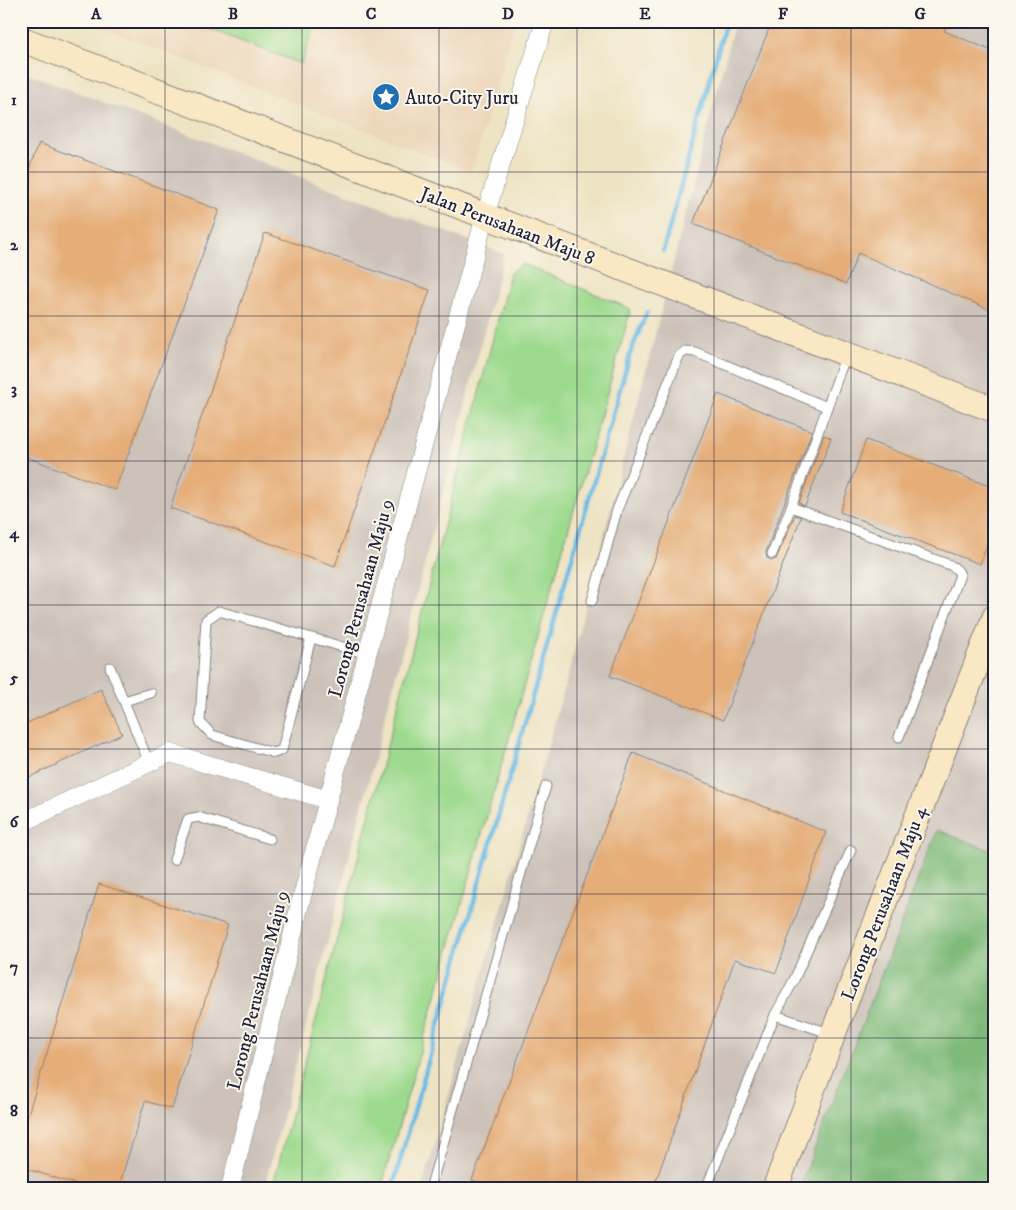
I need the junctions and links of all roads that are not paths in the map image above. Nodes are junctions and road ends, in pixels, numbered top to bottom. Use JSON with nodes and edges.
{"nodes":[{"id":1,"x":545,"y":21,"type":"edge"},
{"id":2,"x":21,"y":39,"type":"edge"},
{"id":3,"x":484,"y":216,"type":"junction"},
{"id":4,"x":847,"y":354,"type":"junction"},
{"id":5,"x":828,"y":407,"type":"junction"},
{"id":6,"x":995,"y":410,"type":"edge"},
{"id":7,"x":791,"y":507,"type":"junction"},
{"id":8,"x":772,"y":554,"type":"dead end"},
{"id":9,"x":592,"y":601,"type":"dead end"},
{"id":10,"x":995,"y":617,"type":"edge"},
{"id":11,"x":310,"y":638,"type":"junction"},
{"id":12,"x":367,"y":654,"type":"junction"},
{"id":13,"x":110,"y":667,"type":"dead end"},
{"id":14,"x":151,"y":693,"type":"dead end"},
{"id":15,"x":124,"y":701,"type":"junction"},
{"id":16,"x":899,"y":737,"type":"dead end"},
{"id":17,"x":149,"y":763,"type":"junction"},
{"id":18,"x":546,"y":786,"type":"dead end"},
{"id":19,"x":328,"y":800,"type":"junction"},
{"id":20,"x":21,"y":823,"type":"edge"},
{"id":21,"x":270,"y":839,"type":"dead end"},
{"id":22,"x":851,"y":850,"type":"dead end"},
{"id":23,"x":174,"y":860,"type":"dead end"},
{"id":24,"x":775,"y":1015,"type":"junction"},
{"id":25,"x":833,"y":1034,"type":"junction"},
{"id":26,"x":230,"y":1189,"type":"edge"},
{"id":27,"x":430,"y":1189,"type":"edge"},
{"id":28,"x":706,"y":1189,"type":"edge"},
{"id":29,"x":775,"y":1189,"type":"edge"}],
"edges":[{"from":1,"to":3,"type":"street","name":"Lorong Perusahaan Maju 9"},
{"from":2,"to":3,"type":"street","name":"Jalan Perusahaan Maju 8"},
{"from":3,"to":4,"type":"street","name":"Jalan Perusahaan Maju 8"},
{"from":3,"to":12,"type":"street","name":"Lorong Perusahaan Maju 9"},
{"from":4,"to":5,"type":"lane"},
{"from":4,"to":6,"type":"street","name":"Jalan Perusahaan Maju 8"},
{"from":5,"to":7,"type":"lane"},
{"from":5,"to":9,"type":"lane"},
{"from":7,"to":8,"type":"lane"},
{"from":7,"to":16,"type":"lane"},
{"from":10,"to":25,"type":"street","name":"Lorong Perusahaan Maju 4"},
{"from":11,"to":11,"type":"lane"},
{"from":11,"to":12,"type":"lane"},
{"from":12,"to":19,"type":"street","name":"Lorong Perusahaan Maju 9"},
{"from":13,"to":15,"type":"lane"},
{"from":14,"to":15,"type":"lane"},
{"from":15,"to":17,"type":"lane"},
{"from":17,"to":19,"type":"street"},
{"from":17,"to":20,"type":"street"},
{"from":18,"to":27,"type":"lane"},
{"from":19,"to":26,"type":"street","name":"Lorong Perusahaan Maju 9"},
{"from":21,"to":23,"type":"lane"},
{"from":22,"to":24,"type":"lane"},
{"from":24,"to":25,"type":"lane"},
{"from":24,"to":28,"type":"lane"},
{"from":25,"to":29,"type":"street","name":"Lorong Perusahaan Maju 4"}]}
